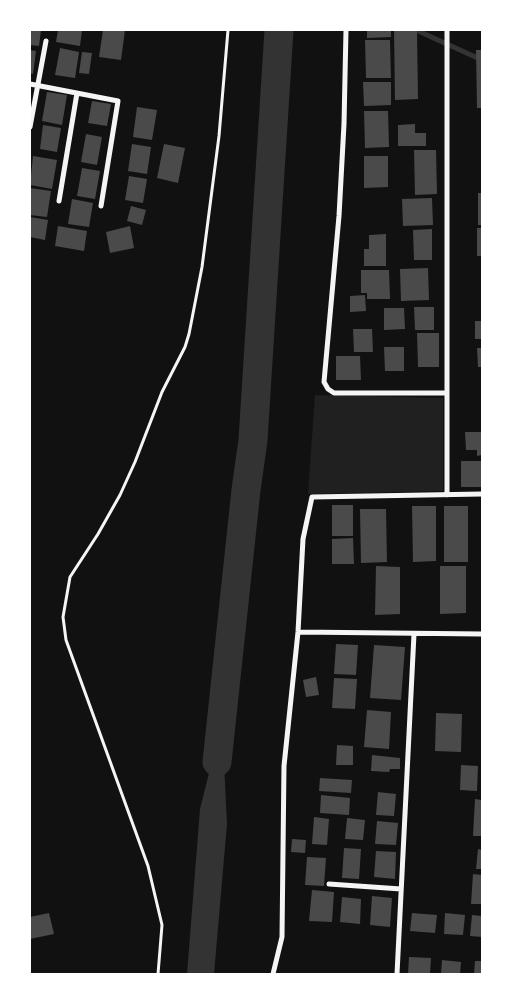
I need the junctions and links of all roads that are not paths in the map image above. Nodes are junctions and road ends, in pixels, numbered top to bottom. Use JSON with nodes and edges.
{"nodes":[{"id":1,"x":346,"y":30,"type":"edge"},
{"id":2,"x":447,"y":30,"type":"edge"},
{"id":3,"x":46,"y":41,"type":"dead end"},
{"id":4,"x":30,"y":84,"type":"edge"},
{"id":5,"x":38,"y":86,"type":"junction"},
{"id":6,"x":77,"y":93,"type":"junction"},
{"id":7,"x":30,"y":127,"type":"edge"},
{"id":8,"x":59,"y":201,"type":"dead end"},
{"id":9,"x":101,"y":206,"type":"dead end"},
{"id":10,"x":447,"y":393,"type":"junction"},
{"id":11,"x":482,"y":494,"type":"edge"},
{"id":12,"x":447,"y":495,"type":"junction"},
{"id":13,"x":298,"y":632,"type":"junction"},
{"id":14,"x":414,"y":634,"type":"junction"},
{"id":15,"x":482,"y":634,"type":"edge"},
{"id":16,"x":330,"y":884,"type":"dead end"},
{"id":17,"x":401,"y":888,"type":"junction"},
{"id":18,"x":273,"y":974,"type":"edge"},
{"id":19,"x":397,"y":974,"type":"edge"}],
"edges":[{"from":1,"to":10,"type":"street"},
{"from":2,"to":10,"type":"street"},
{"from":3,"to":5,"type":"street"},
{"from":4,"to":5,"type":"street"},
{"from":5,"to":6,"type":"street"},
{"from":5,"to":7,"type":"street"},
{"from":6,"to":8,"type":"street"},
{"from":6,"to":9,"type":"street"},
{"from":10,"to":12,"type":"street"},
{"from":11,"to":12,"type":"street"},
{"from":12,"to":13,"type":"street"},
{"from":13,"to":14,"type":"street"},
{"from":13,"to":18,"type":"street"},
{"from":14,"to":15,"type":"street"},
{"from":14,"to":17,"type":"street"},
{"from":16,"to":17,"type":"street"},
{"from":17,"to":19,"type":"street"}]}
